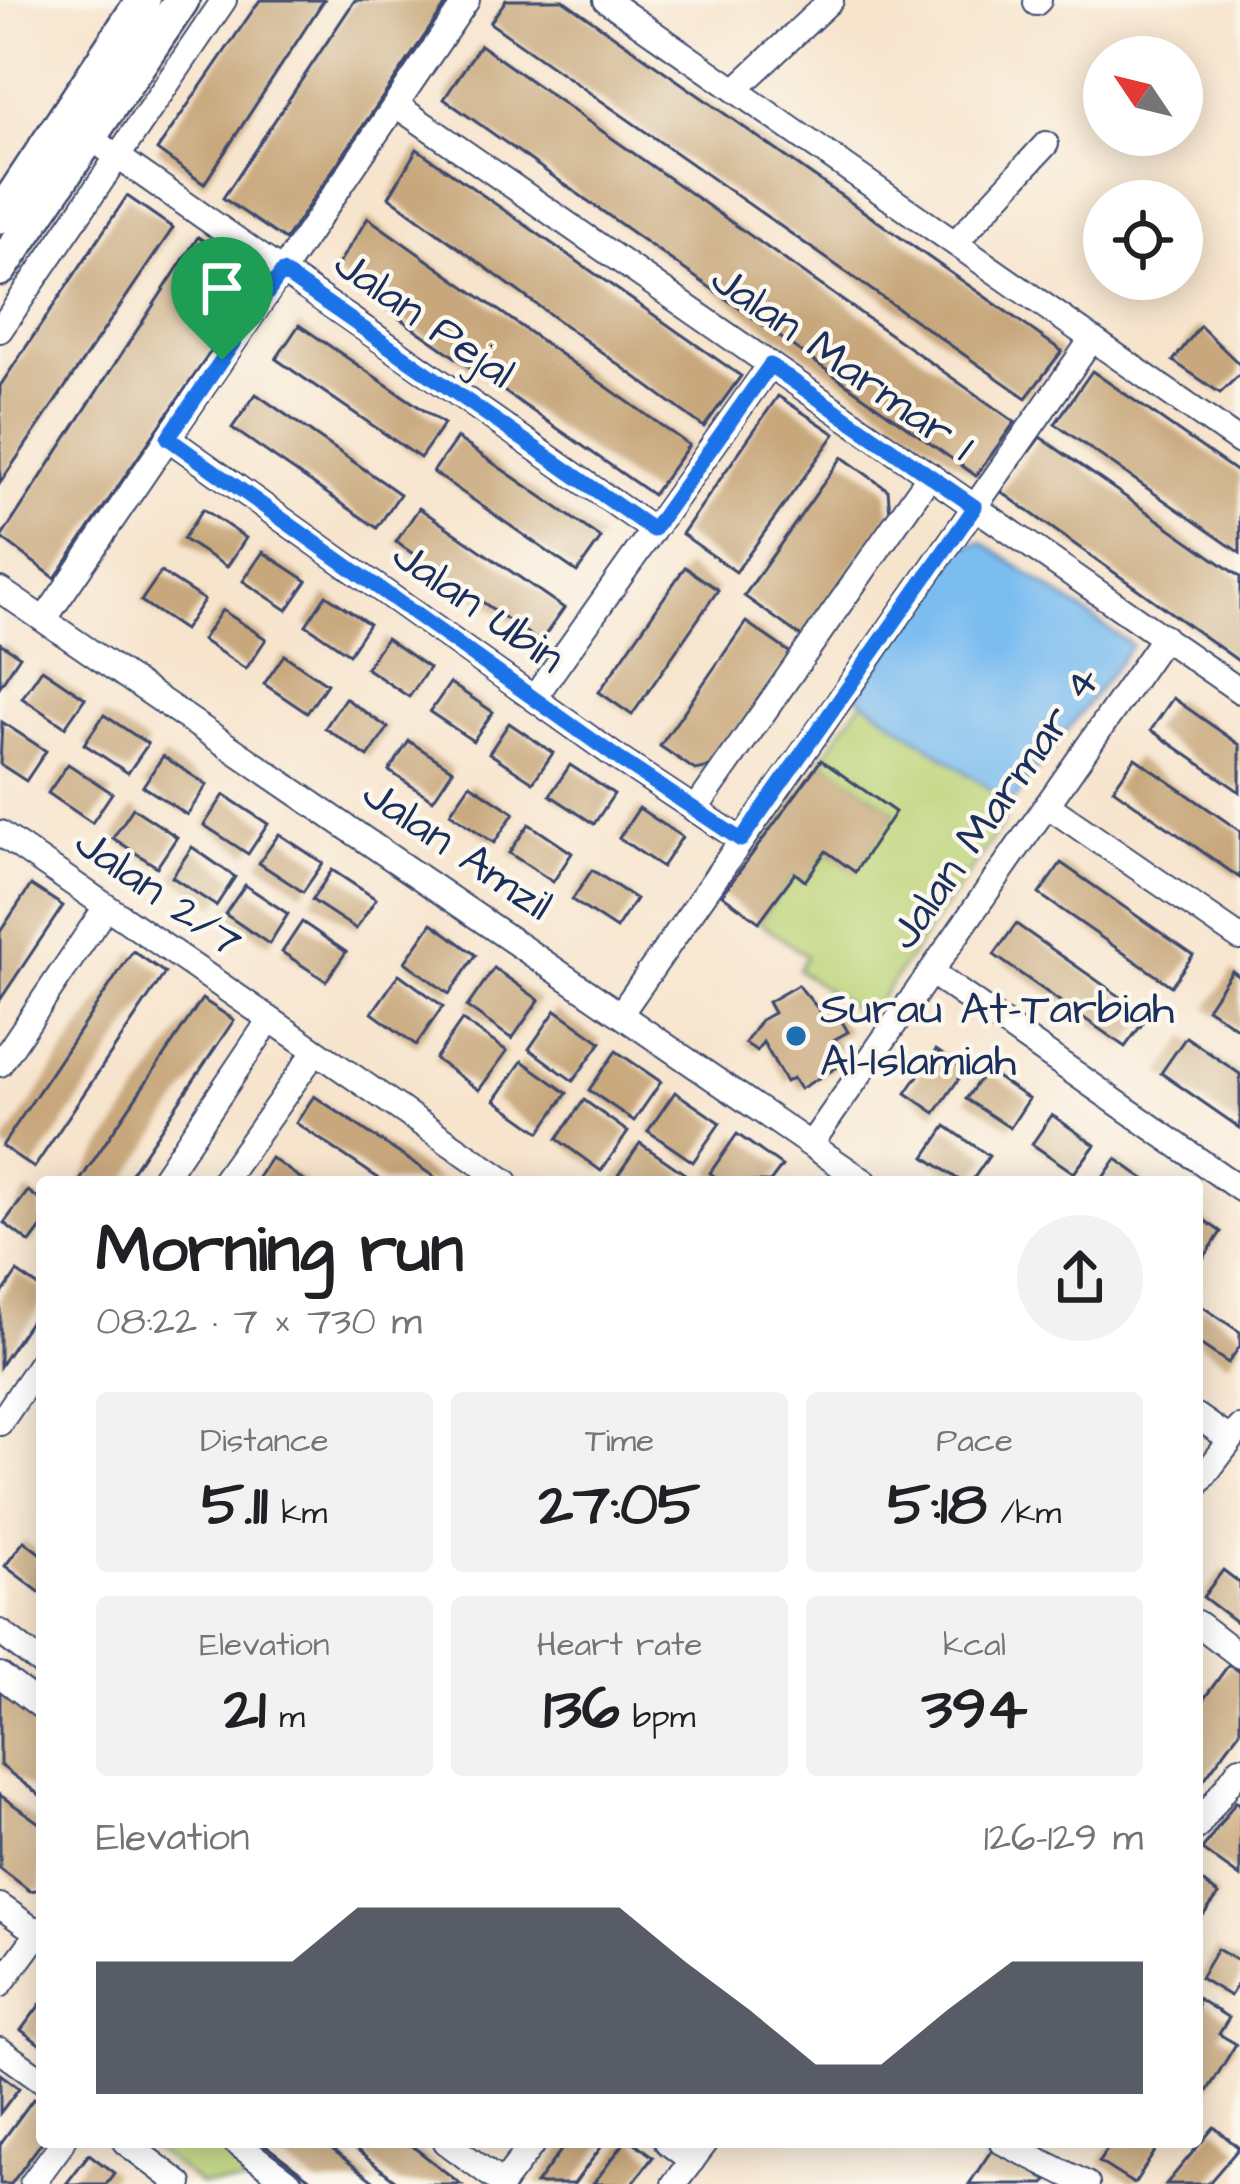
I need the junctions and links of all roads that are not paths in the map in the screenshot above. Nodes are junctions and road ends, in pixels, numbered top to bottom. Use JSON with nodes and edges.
{"nodes":[{"id":1,"x":143,"y":0,"type":"edge"},
{"id":2,"x":182,"y":0,"type":"edge"},
{"id":3,"x":224,"y":0,"type":"edge"},
{"id":4,"x":467,"y":0,"type":"edge"},
{"id":5,"x":606,"y":0,"type":"edge"},
{"id":6,"x":831,"y":0,"type":"edge"},
{"id":7,"x":735,"y":90,"type":"junction"},
{"id":8,"x":396,"y":105,"type":"junction"},
{"id":9,"x":88,"y":136,"type":"junction"},
{"id":10,"x":1046,"y":144,"type":"dead end"},
{"id":11,"x":117,"y":156,"type":"junction"},
{"id":12,"x":4,"y":239,"type":"edge"},
{"id":13,"x":955,"y":243,"type":"junction"},
{"id":14,"x":282,"y":272,"type":"junction"},
{"id":15,"x":0,"y":330,"type":"edge"},
{"id":16,"x":1092,"y":339,"type":"junction"},
{"id":17,"x":770,"y":365,"type":"junction"},
{"id":18,"x":168,"y":438,"type":"junction"},
{"id":19,"x":1240,"y":442,"type":"edge"},
{"id":20,"x":930,"y":476,"type":"junction"},
{"id":21,"x":975,"y":507,"type":"junction"},
{"id":22,"x":653,"y":530,"type":"junction"},
{"id":23,"x":0,"y":590,"type":"edge"},
{"id":24,"x":44,"y":620,"type":"junction"},
{"id":25,"x":1164,"y":638,"type":"junction"},
{"id":26,"x":1240,"y":691,"type":"edge"},
{"id":27,"x":534,"y":698,"type":"junction"},
{"id":28,"x":1047,"y":805,"type":"junction"},
{"id":29,"x":695,"y":810,"type":"junction"},
{"id":30,"x":0,"y":833,"type":"edge"},
{"id":31,"x":741,"y":840,"type":"junction"},
{"id":32,"x":106,"y":908,"type":"junction"},
{"id":33,"x":1240,"y":938,"type":"edge"},
{"id":34,"x":932,"y":973,"type":"junction"},
{"id":35,"x":621,"y":1013,"type":"junction"},
{"id":36,"x":273,"y":1024,"type":"junction"},
{"id":37,"x":315,"y":1052,"type":"junction"},
{"id":38,"x":0,"y":1064,"type":"edge"},
{"id":39,"x":811,"y":1144,"type":"junction"},
{"id":40,"x":165,"y":1176,"type":"edge"},
{"id":41,"x":227,"y":1176,"type":"edge"},
{"id":42,"x":495,"y":1176,"type":"edge"},
{"id":43,"x":856,"y":1176,"type":"edge"},
{"id":44,"x":1240,"y":1190,"type":"edge"},
{"id":45,"x":36,"y":1369,"type":"edge"},
{"id":46,"x":1203,"y":1419,"type":"edge"},
{"id":47,"x":0,"y":1424,"type":"edge"},
{"id":48,"x":1235,"y":1434,"type":"edge"},
{"id":49,"x":1203,"y":1477,"type":"edge"},
{"id":50,"x":1203,"y":1627,"type":"edge"},
{"id":51,"x":0,"y":1632,"type":"edge"},
{"id":52,"x":1240,"y":1656,"type":"edge"},
{"id":53,"x":36,"y":1659,"type":"edge"},
{"id":54,"x":0,"y":1675,"type":"edge"},
{"id":55,"x":36,"y":1702,"type":"edge"},
{"id":56,"x":1240,"y":1768,"type":"edge"},
{"id":57,"x":1203,"y":1819,"type":"edge"},
{"id":58,"x":0,"y":1906,"type":"edge"},
{"id":59,"x":36,"y":1928,"type":"edge"},
{"id":60,"x":36,"y":1936,"type":"edge"},
{"id":61,"x":0,"y":1985,"type":"edge"},
{"id":62,"x":0,"y":2050,"type":"edge"},
{"id":63,"x":36,"y":2076,"type":"edge"},
{"id":64,"x":59,"y":2148,"type":"edge"},
{"id":65,"x":133,"y":2148,"type":"edge"},
{"id":66,"x":243,"y":2148,"type":"edge"},
{"id":67,"x":454,"y":2148,"type":"edge"},
{"id":68,"x":529,"y":2148,"type":"edge"},
{"id":69,"x":1014,"y":2148,"type":"edge"},
{"id":70,"x":699,"y":2151,"type":"edge"},
{"id":71,"x":32,"y":2184,"type":"edge"},
{"id":72,"x":180,"y":2184,"type":"edge"},
{"id":73,"x":291,"y":2184,"type":"edge"},
{"id":74,"x":502,"y":2184,"type":"edge"},
{"id":75,"x":674,"y":2184,"type":"edge"},
{"id":76,"x":1087,"y":2184,"type":"edge"}],
"edges":[{"from":1,"to":12,"type":"street"},
{"from":2,"to":9,"type":"street"},
{"from":3,"to":11,"type":"street"},
{"from":4,"to":8,"type":"street"},
{"from":5,"to":7,"type":"street"},
{"from":6,"to":7,"type":"street"},
{"from":7,"to":13,"type":"street"},
{"from":8,"to":14,"type":"street"},
{"from":8,"to":17,"type":"street","name":"Jalan Marmar 1"},
{"from":9,"to":11,"type":"street","name":"Jalan Pejal"},
{"from":9,"to":12,"type":"street"},
{"from":10,"to":13,"type":"street"},
{"from":11,"to":14,"type":"street","name":"Jalan Pejal"},
{"from":11,"to":15,"type":"street"},
{"from":13,"to":16,"type":"street"},
{"from":14,"to":18,"type":"street"},
{"from":14,"to":22,"type":"street","name":"Jalan Pejal"},
{"from":16,"to":19,"type":"street"},
{"from":16,"to":21,"type":"street"},
{"from":17,"to":20,"type":"street","name":"Jalan Marmar 1"},
{"from":17,"to":22,"type":"street"},
{"from":18,"to":24,"type":"street"},
{"from":18,"to":27,"type":"street","name":"Jalan Ubin"},
{"from":20,"to":21,"type":"street","name":"Jalan Marmar 1"},
{"from":20,"to":29,"type":"street"},
{"from":21,"to":25,"type":"street","name":"Jalan Marmar 1"},
{"from":21,"to":31,"type":"street"},
{"from":22,"to":27,"type":"street"},
{"from":23,"to":24,"type":"street","name":"Jalan Amzil"},
{"from":24,"to":35,"type":"street","name":"Jalan Amzil"},
{"from":25,"to":26,"type":"street","name":"Jalan Marmar 1"},
{"from":25,"to":28,"type":"street","name":"Jalan Marmar 4"},
{"from":27,"to":29,"type":"street","name":"Jalan Ubin"},
{"from":28,"to":33,"type":"street"},
{"from":28,"to":34,"type":"street","name":"Jalan Marmar 4"},
{"from":29,"to":31,"type":"street","name":"Jalan Ubin"},
{"from":30,"to":32,"type":"street","name":"Jalan 2/7"},
{"from":31,"to":35,"type":"street"},
{"from":32,"to":36,"type":"street","name":"Jalan 2/7"},
{"from":32,"to":38,"type":"street"},
{"from":34,"to":39,"type":"street","name":"Jalan Marmar 4"},
{"from":34,"to":44,"type":"street"},
{"from":35,"to":39,"type":"street","name":"Jalan Amzil"},
{"from":36,"to":37,"type":"street","name":"Jalan 2/7"},
{"from":36,"to":40,"type":"street"},
{"from":37,"to":41,"type":"street"},
{"from":37,"to":42,"type":"street","name":"Jalan 2/7"},
{"from":39,"to":43,"type":"street","name":"Jalan Amzil"},
{"from":45,"to":47,"type":"street"},
{"from":46,"to":48,"type":"street"},
{"from":48,"to":49,"type":"street"},
{"from":50,"to":52,"type":"street"},
{"from":51,"to":53,"type":"street"},
{"from":54,"to":55,"type":"street"},
{"from":56,"to":57,"type":"street"},
{"from":58,"to":59,"type":"street"},
{"from":60,"to":61,"type":"street"},
{"from":62,"to":63,"type":"street"},
{"from":64,"to":71,"type":"street"},
{"from":65,"to":72,"type":"street"},
{"from":66,"to":73,"type":"street"},
{"from":67,"to":74,"type":"street"},
{"from":68,"to":74,"type":"street"},
{"from":69,"to":76,"type":"street"},
{"from":70,"to":75,"type":"street"}]}
